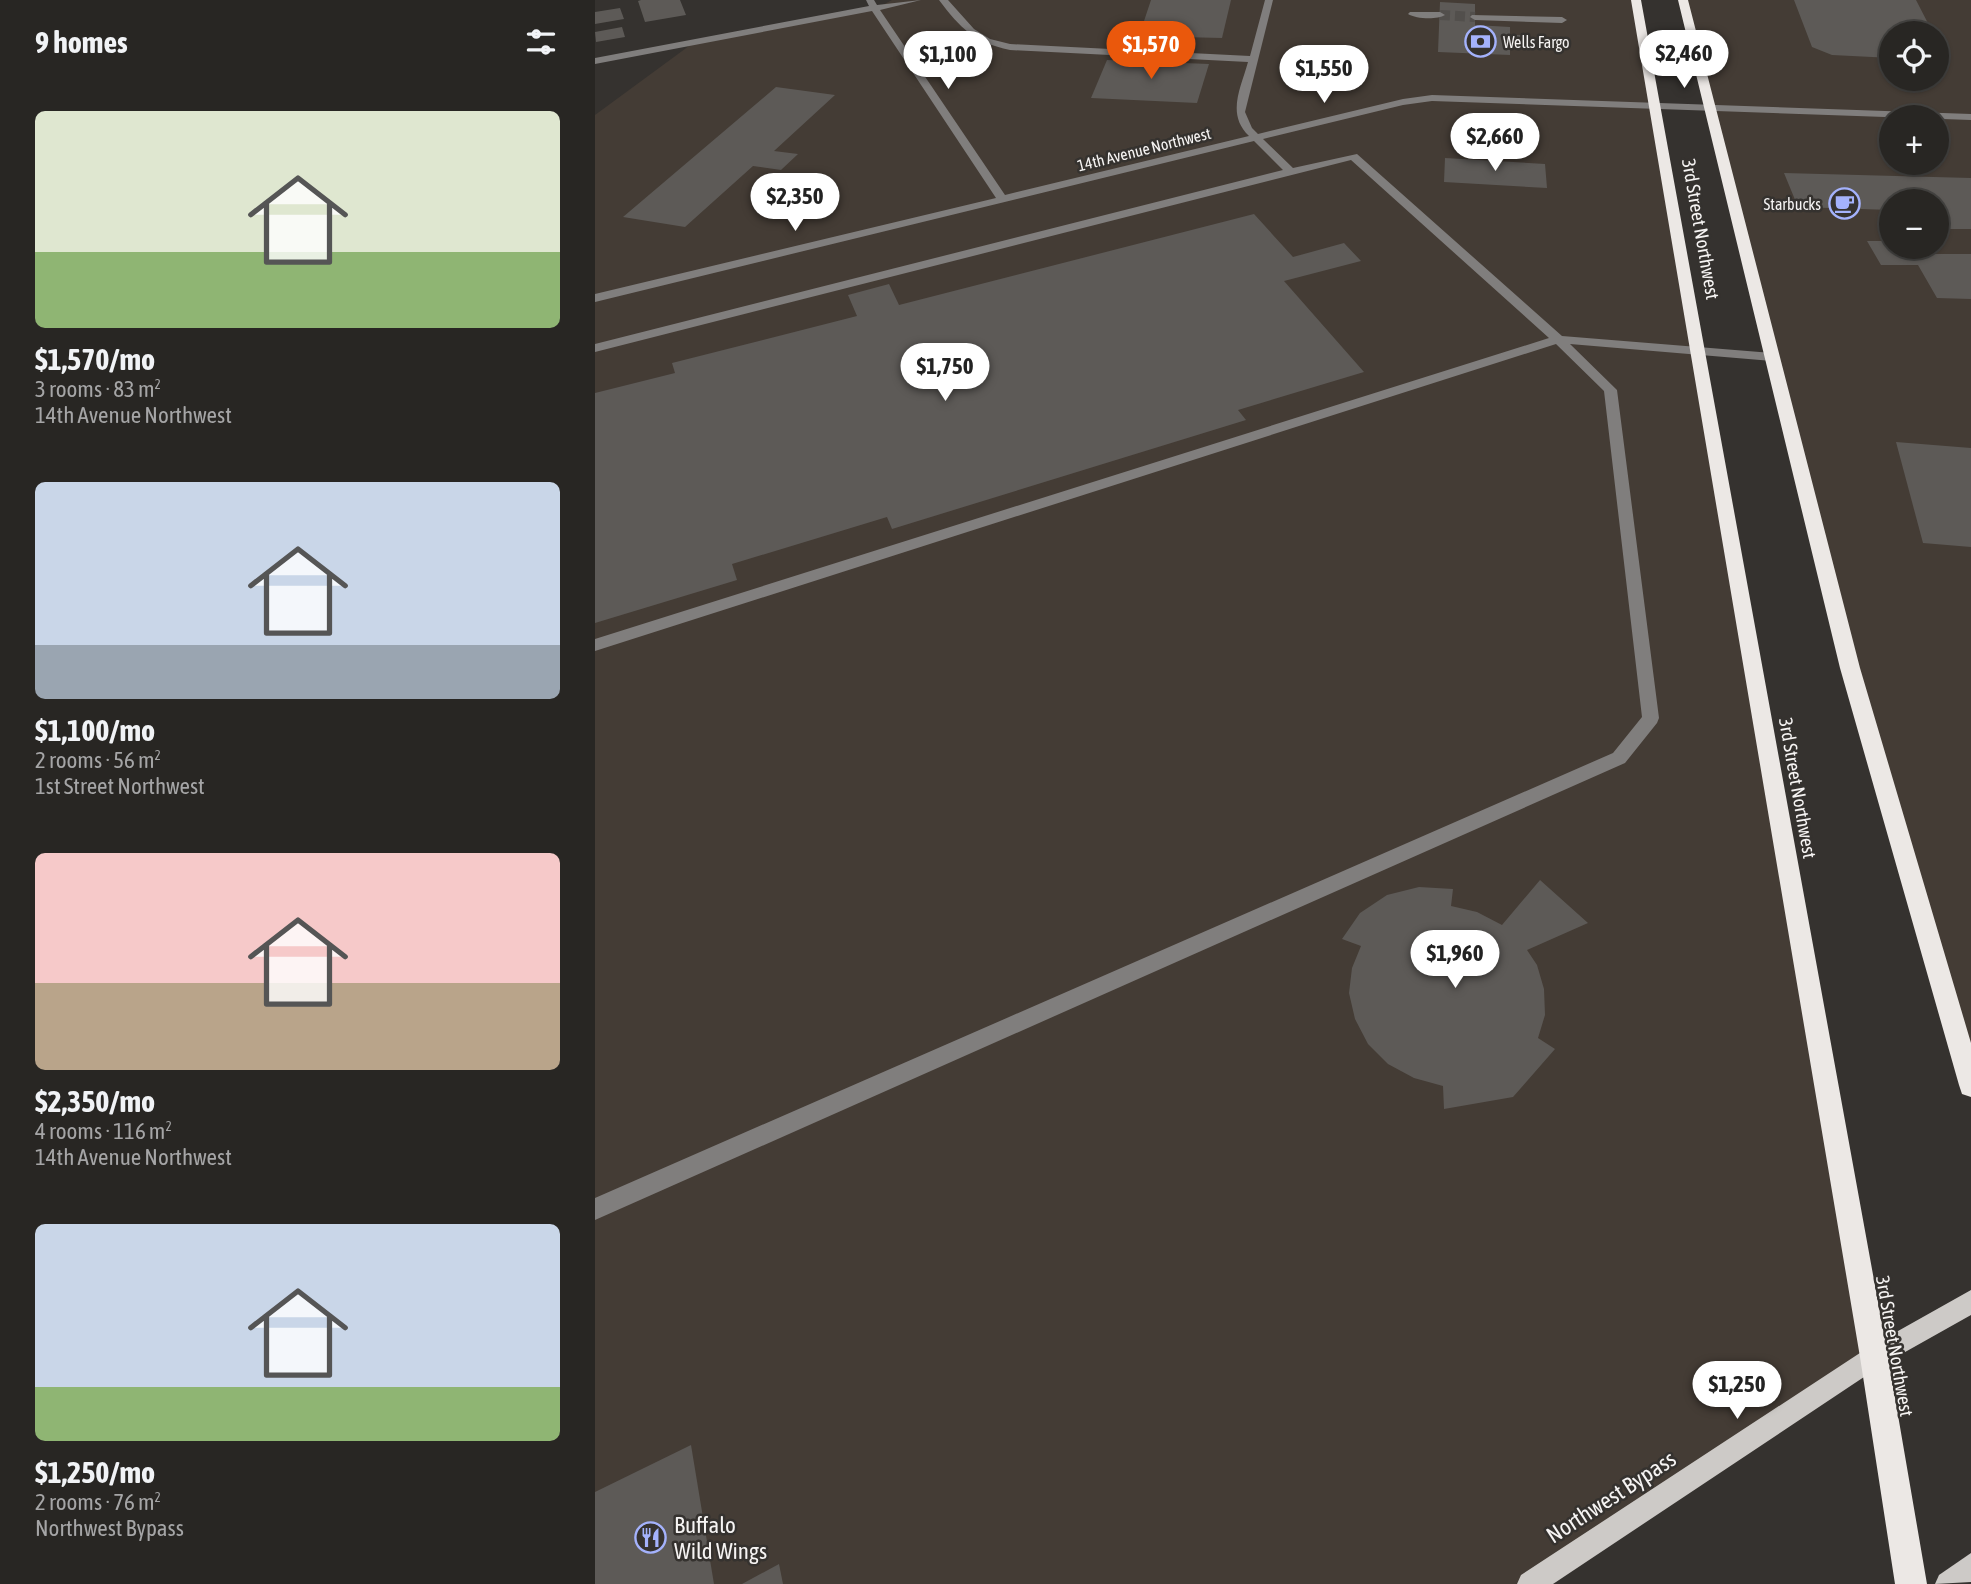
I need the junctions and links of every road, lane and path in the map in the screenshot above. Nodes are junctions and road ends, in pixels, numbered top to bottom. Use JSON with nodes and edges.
{"nodes":[{"id":1,"x":917,"y":0,"type":"edge"},
{"id":2,"x":943,"y":0,"type":"edge"},
{"id":3,"x":1269,"y":0,"type":"edge"},
{"id":4,"x":1636,"y":0,"type":"edge"},
{"id":5,"x":1683,"y":0,"type":"edge"},
{"id":6,"x":872,"y":5,"type":"edge"},
{"id":7,"x":1413,"y":14,"type":"dead end"},
{"id":8,"x":1440,"y":15,"type":"tunnel mouth"},
{"id":9,"x":1475,"y":17,"type":"tunnel mouth"},
{"id":10,"x":1562,"y":20,"type":"dead end"},
{"id":11,"x":1254,"y":59,"type":"junction"},
{"id":12,"x":595,"y":61,"type":"edge"},
{"id":13,"x":1656,"y":104,"type":"junction"},
{"id":14,"x":1709,"y":107,"type":"junction"},
{"id":15,"x":1971,"y":117,"type":"edge"},
{"id":16,"x":1255,"y":138,"type":"junction"},
{"id":17,"x":1291,"y":172,"type":"junction"},
{"id":18,"x":1002,"y":199,"type":"junction"},
{"id":19,"x":595,"y":298,"type":"edge"},
{"id":20,"x":1558,"y":339,"type":"junction"},
{"id":21,"x":595,"y":348,"type":"edge"},
{"id":22,"x":1699,"y":351,"type":"junction"},
{"id":23,"x":1772,"y":358,"type":"junction"},
{"id":24,"x":595,"y":645,"type":"edge"},
{"id":25,"x":1971,"y":1085,"type":"edge"},
{"id":26,"x":595,"y":1209,"type":"edge"},
{"id":27,"x":1971,"y":1302,"type":"edge"},
{"id":28,"x":1874,"y":1357,"type":"junction"},
{"id":29,"x":1971,"y":1566,"type":"edge"},
{"id":30,"x":1530,"y":1584,"type":"edge"},
{"id":31,"x":1911,"y":1584,"type":"edge"},
{"id":32,"x":1948,"y":1584,"type":"edge"}],
"edges":[{"from":1,"to":6,"type":"street"},
{"from":2,"to":11,"type":"street"},
{"from":3,"to":11,"type":"street"},
{"from":4,"to":13,"type":"highway","name":"3rd Street Northwest"},
{"from":5,"to":14,"type":"highway","name":"3rd Street Northwest"},
{"from":6,"to":12,"type":"street"},
{"from":6,"to":18,"type":"street"},
{"from":7,"to":8,"type":"street"},
{"from":9,"to":10,"type":"street"},
{"from":11,"to":16,"type":"street"},
{"from":13,"to":14,"type":"street","name":"14th Avenue Northwest"},
{"from":13,"to":16,"type":"street","name":"14th Avenue Northwest"},
{"from":13,"to":22,"type":"highway","name":"3rd Street Northwest"},
{"from":14,"to":15,"type":"street","name":"14th Avenue Northwest"},
{"from":14,"to":23,"type":"highway","name":"3rd Street Northwest"},
{"from":16,"to":17,"type":"street"},
{"from":16,"to":18,"type":"street","name":"14th Avenue Northwest"},
{"from":17,"to":20,"type":"street"},
{"from":17,"to":21,"type":"street"},
{"from":18,"to":19,"type":"street","name":"14th Avenue Northwest"},
{"from":20,"to":22,"type":"street"},
{"from":20,"to":24,"type":"street"},
{"from":20,"to":26,"type":"street"},
{"from":22,"to":23,"type":"street"},
{"from":22,"to":28,"type":"highway","name":"3rd Street Northwest"},
{"from":23,"to":25,"type":"highway","name":"3rd Street Northwest"},
{"from":27,"to":28,"type":"main road","name":"Northwest Bypass"},
{"from":28,"to":30,"type":"main road","name":"Northwest Bypass"},
{"from":28,"to":31,"type":"highway","name":"3rd Street Northwest"},
{"from":29,"to":32,"type":"main road"}]}
